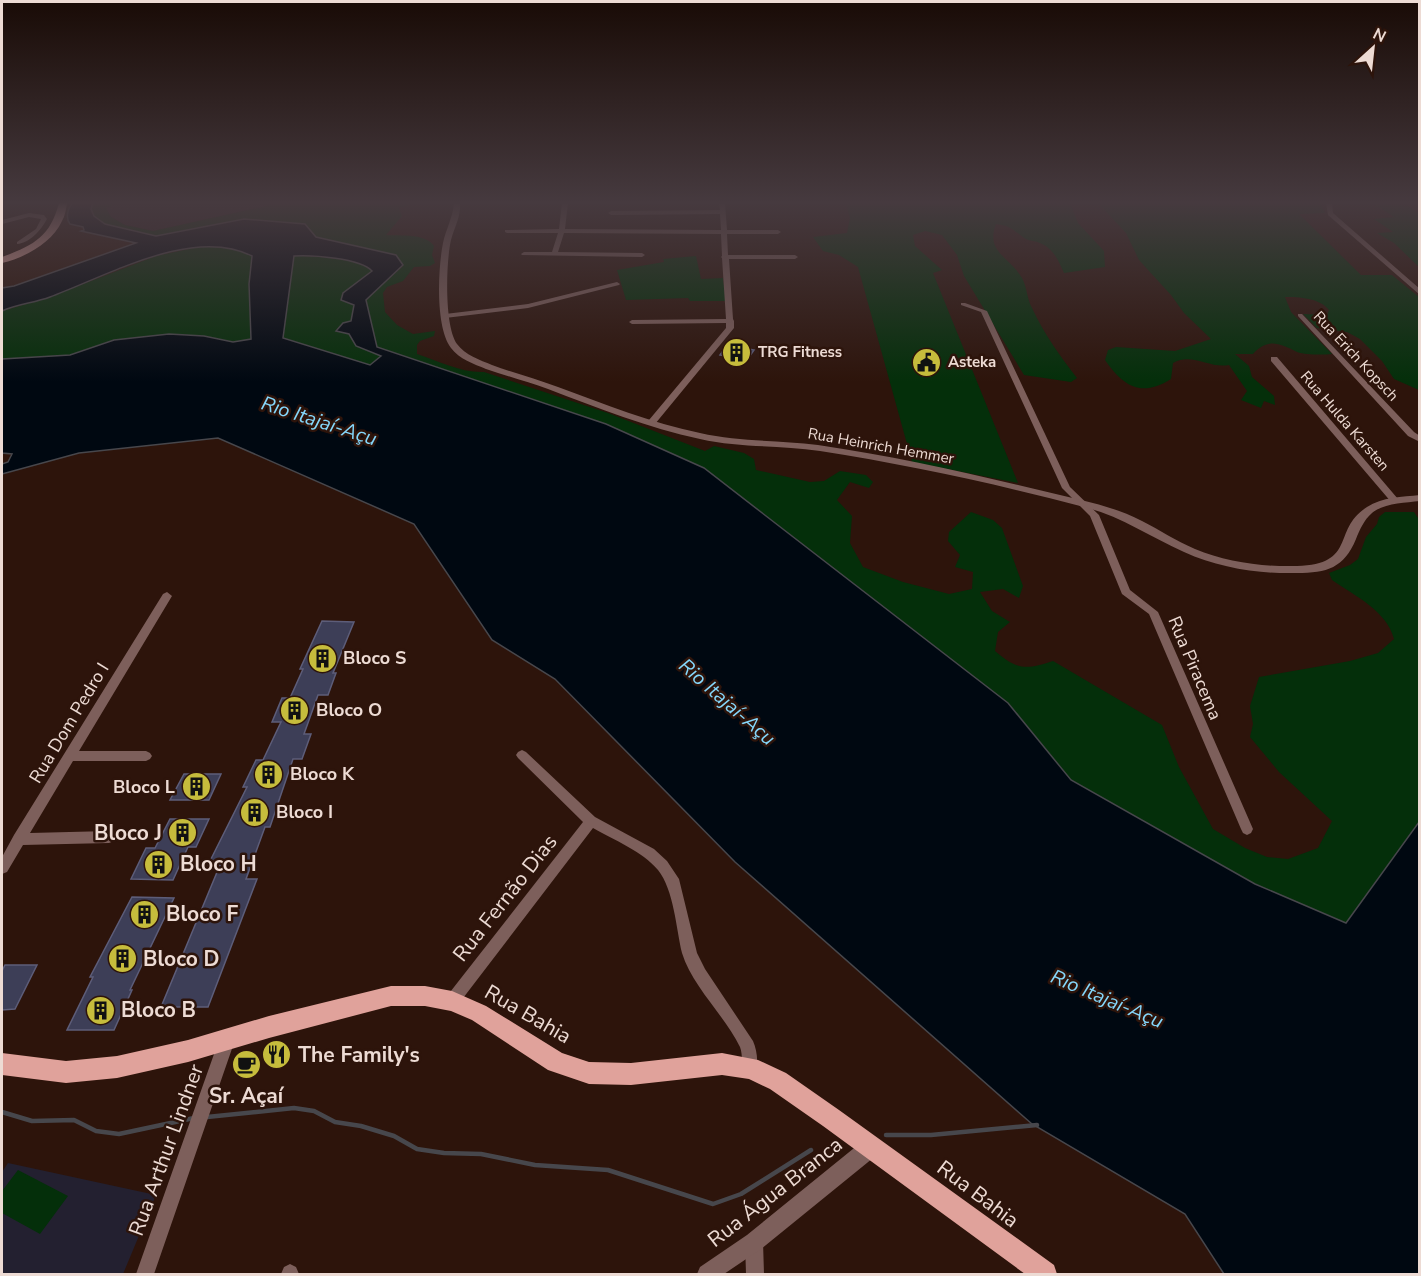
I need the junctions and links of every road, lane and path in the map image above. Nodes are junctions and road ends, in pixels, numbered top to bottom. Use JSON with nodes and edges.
{"nodes":[{"id":1,"x":445,"y":263,"type":"edge"},
{"id":2,"x":725,"y":263,"type":"edge"},
{"id":3,"x":1385,"y":263,"type":"edge"},
{"id":4,"x":616,"y":284,"type":"dead end"},
{"id":5,"x":1419,"y":293,"type":"edge"},
{"id":6,"x":963,"y":304,"type":"dead end"},
{"id":7,"x":1300,"y":315,"type":"dead end"},
{"id":8,"x":445,"y":316,"type":"junction"},
{"id":9,"x":731,"y":321,"type":"junction"},
{"id":10,"x":633,"y":322,"type":"dead end"},
{"id":11,"x":1274,"y":359,"type":"dead end"},
{"id":12,"x":652,"y":422,"type":"junction"},
{"id":13,"x":1419,"y":440,"type":"edge"},
{"id":14,"x":1419,"y":498,"type":"edge"},
{"id":15,"x":1395,"y":501,"type":"junction"},
{"id":16,"x":1080,"y":502,"type":"junction"},
{"id":17,"x":167,"y":596,"type":"dead end"},
{"id":18,"x":522,"y":755,"type":"dead end"},
{"id":19,"x":70,"y":756,"type":"junction"},
{"id":20,"x":146,"y":756,"type":"dead end"},
{"id":21,"x":591,"y":821,"type":"junction"},
{"id":22,"x":1246,"y":829,"type":"dead end"},
{"id":23,"x":108,"y":837,"type":"dead end"},
{"id":24,"x":19,"y":839,"type":"junction"},
{"id":25,"x":2,"y":868,"type":"edge"},
{"id":26,"x":452,"y":1001,"type":"junction"},
{"id":27,"x":227,"y":1040,"type":"junction"},
{"id":28,"x":2,"y":1064,"type":"edge"},
{"id":29,"x":750,"y":1068,"type":"junction"},
{"id":30,"x":871,"y":1147,"type":"junction"},
{"id":31,"x":754,"y":1242,"type":"junction"},
{"id":32,"x":145,"y":1275,"type":"edge"},
{"id":33,"x":707,"y":1275,"type":"edge"},
{"id":34,"x":755,"y":1275,"type":"edge"},
{"id":35,"x":1045,"y":1275,"type":"edge"}],
"edges":[{"from":1,"to":8,"type":"street","name":"Rua Heinrich Hemmer"},
{"from":2,"to":9,"type":"street"},
{"from":3,"to":5,"type":"street"},
{"from":4,"to":8,"type":"street"},
{"from":6,"to":16,"type":"street","name":"Rua Piracema"},
{"from":7,"to":13,"type":"street","name":"Rua Erich Kopsch"},
{"from":8,"to":12,"type":"street","name":"Rua Heinrich Hemmer"},
{"from":9,"to":10,"type":"street"},
{"from":9,"to":12,"type":"street"},
{"from":11,"to":15,"type":"street","name":"Rua Hulda Karsten"},
{"from":12,"to":16,"type":"street","name":"Rua Heinrich Hemmer"},
{"from":14,"to":15,"type":"street","name":"Rua Heinrich Hemmer"},
{"from":15,"to":16,"type":"street","name":"Rua Heinrich Hemmer"},
{"from":16,"to":22,"type":"street","name":"Rua Piracema"},
{"from":17,"to":19,"type":"street","name":"Rua Dom Pedro I"},
{"from":18,"to":21,"type":"street"},
{"from":19,"to":20,"type":"street"},
{"from":19,"to":24,"type":"street","name":"Rua Dom Pedro I"},
{"from":21,"to":26,"type":"street","name":"Rua Fernão Dias"},
{"from":21,"to":29,"type":"street"},
{"from":23,"to":24,"type":"street"},
{"from":24,"to":25,"type":"street","name":"Rua Dom Pedro I"},
{"from":26,"to":27,"type":"main road","name":"Rua Bahia"},
{"from":26,"to":29,"type":"main road","name":"Rua Bahia"},
{"from":27,"to":28,"type":"main road","name":"Rua Bahia"},
{"from":27,"to":32,"type":"street","name":"Rua Arthur Lindner"},
{"from":29,"to":30,"type":"main road","name":"Rua Bahia"},
{"from":30,"to":31,"type":"street","name":"Rua Água Branca"},
{"from":30,"to":35,"type":"main road","name":"Rua Bahia"},
{"from":31,"to":33,"type":"street","name":"Rua Água Branca"},
{"from":31,"to":34,"type":"street"}]}
